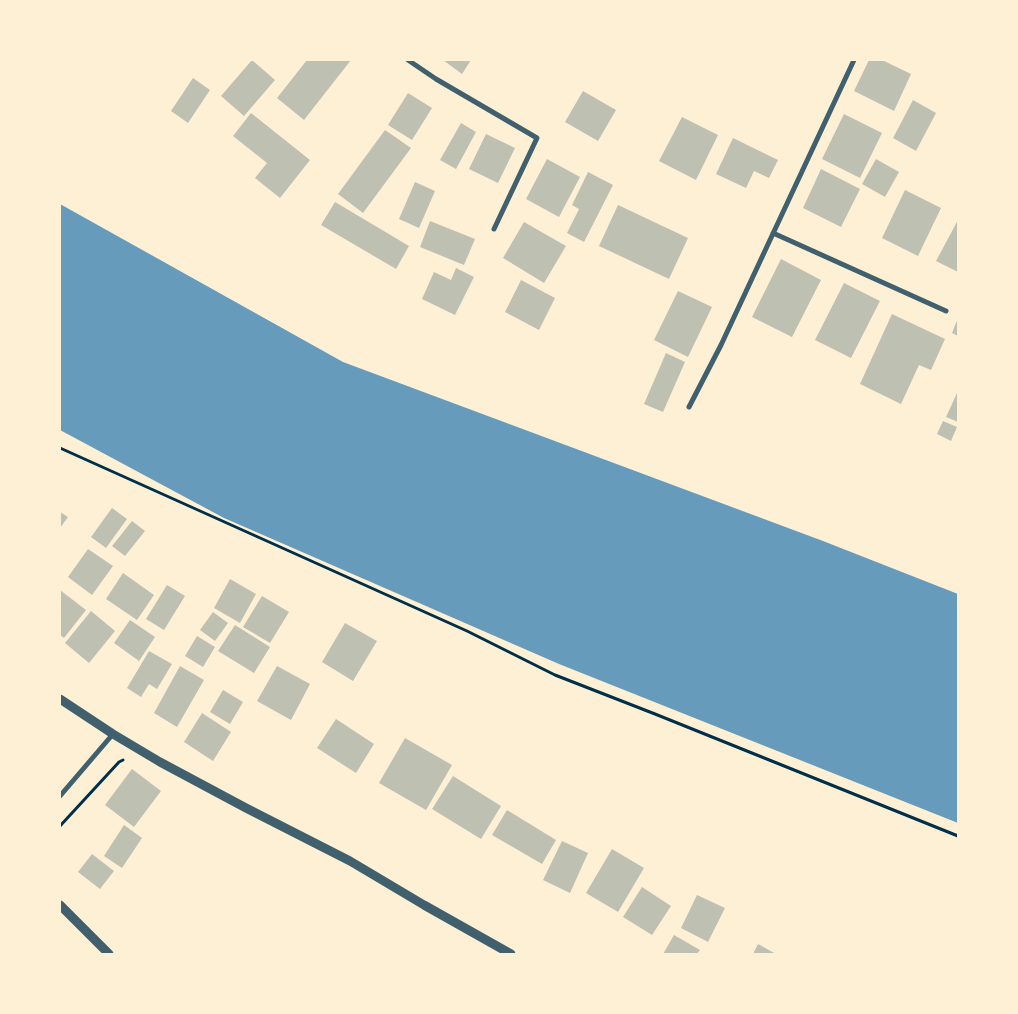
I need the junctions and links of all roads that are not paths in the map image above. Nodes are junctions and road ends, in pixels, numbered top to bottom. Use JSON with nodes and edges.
{"nodes":[{"id":1,"x":408,"y":60,"type":"edge"},
{"id":2,"x":854,"y":60,"type":"edge"},
{"id":3,"x":494,"y":229,"type":"dead end"},
{"id":4,"x":774,"y":233,"type":"junction"},
{"id":5,"x":946,"y":311,"type":"dead end"},
{"id":6,"x":689,"y":407,"type":"dead end"},
{"id":7,"x":60,"y":699,"type":"edge"},
{"id":8,"x":113,"y":734,"type":"junction"},
{"id":9,"x":60,"y":796,"type":"edge"},
{"id":10,"x":60,"y":905,"type":"edge"},
{"id":11,"x":109,"y":954,"type":"edge"},
{"id":12,"x":511,"y":954,"type":"edge"}],
"edges":[{"from":1,"to":3,"type":"street"},
{"from":2,"to":4,"type":"street"},
{"from":4,"to":5,"type":"street"},
{"from":4,"to":6,"type":"street"},
{"from":7,"to":8,"type":"street"},
{"from":8,"to":9,"type":"street"},
{"from":8,"to":12,"type":"street"},
{"from":10,"to":11,"type":"street"}]}
